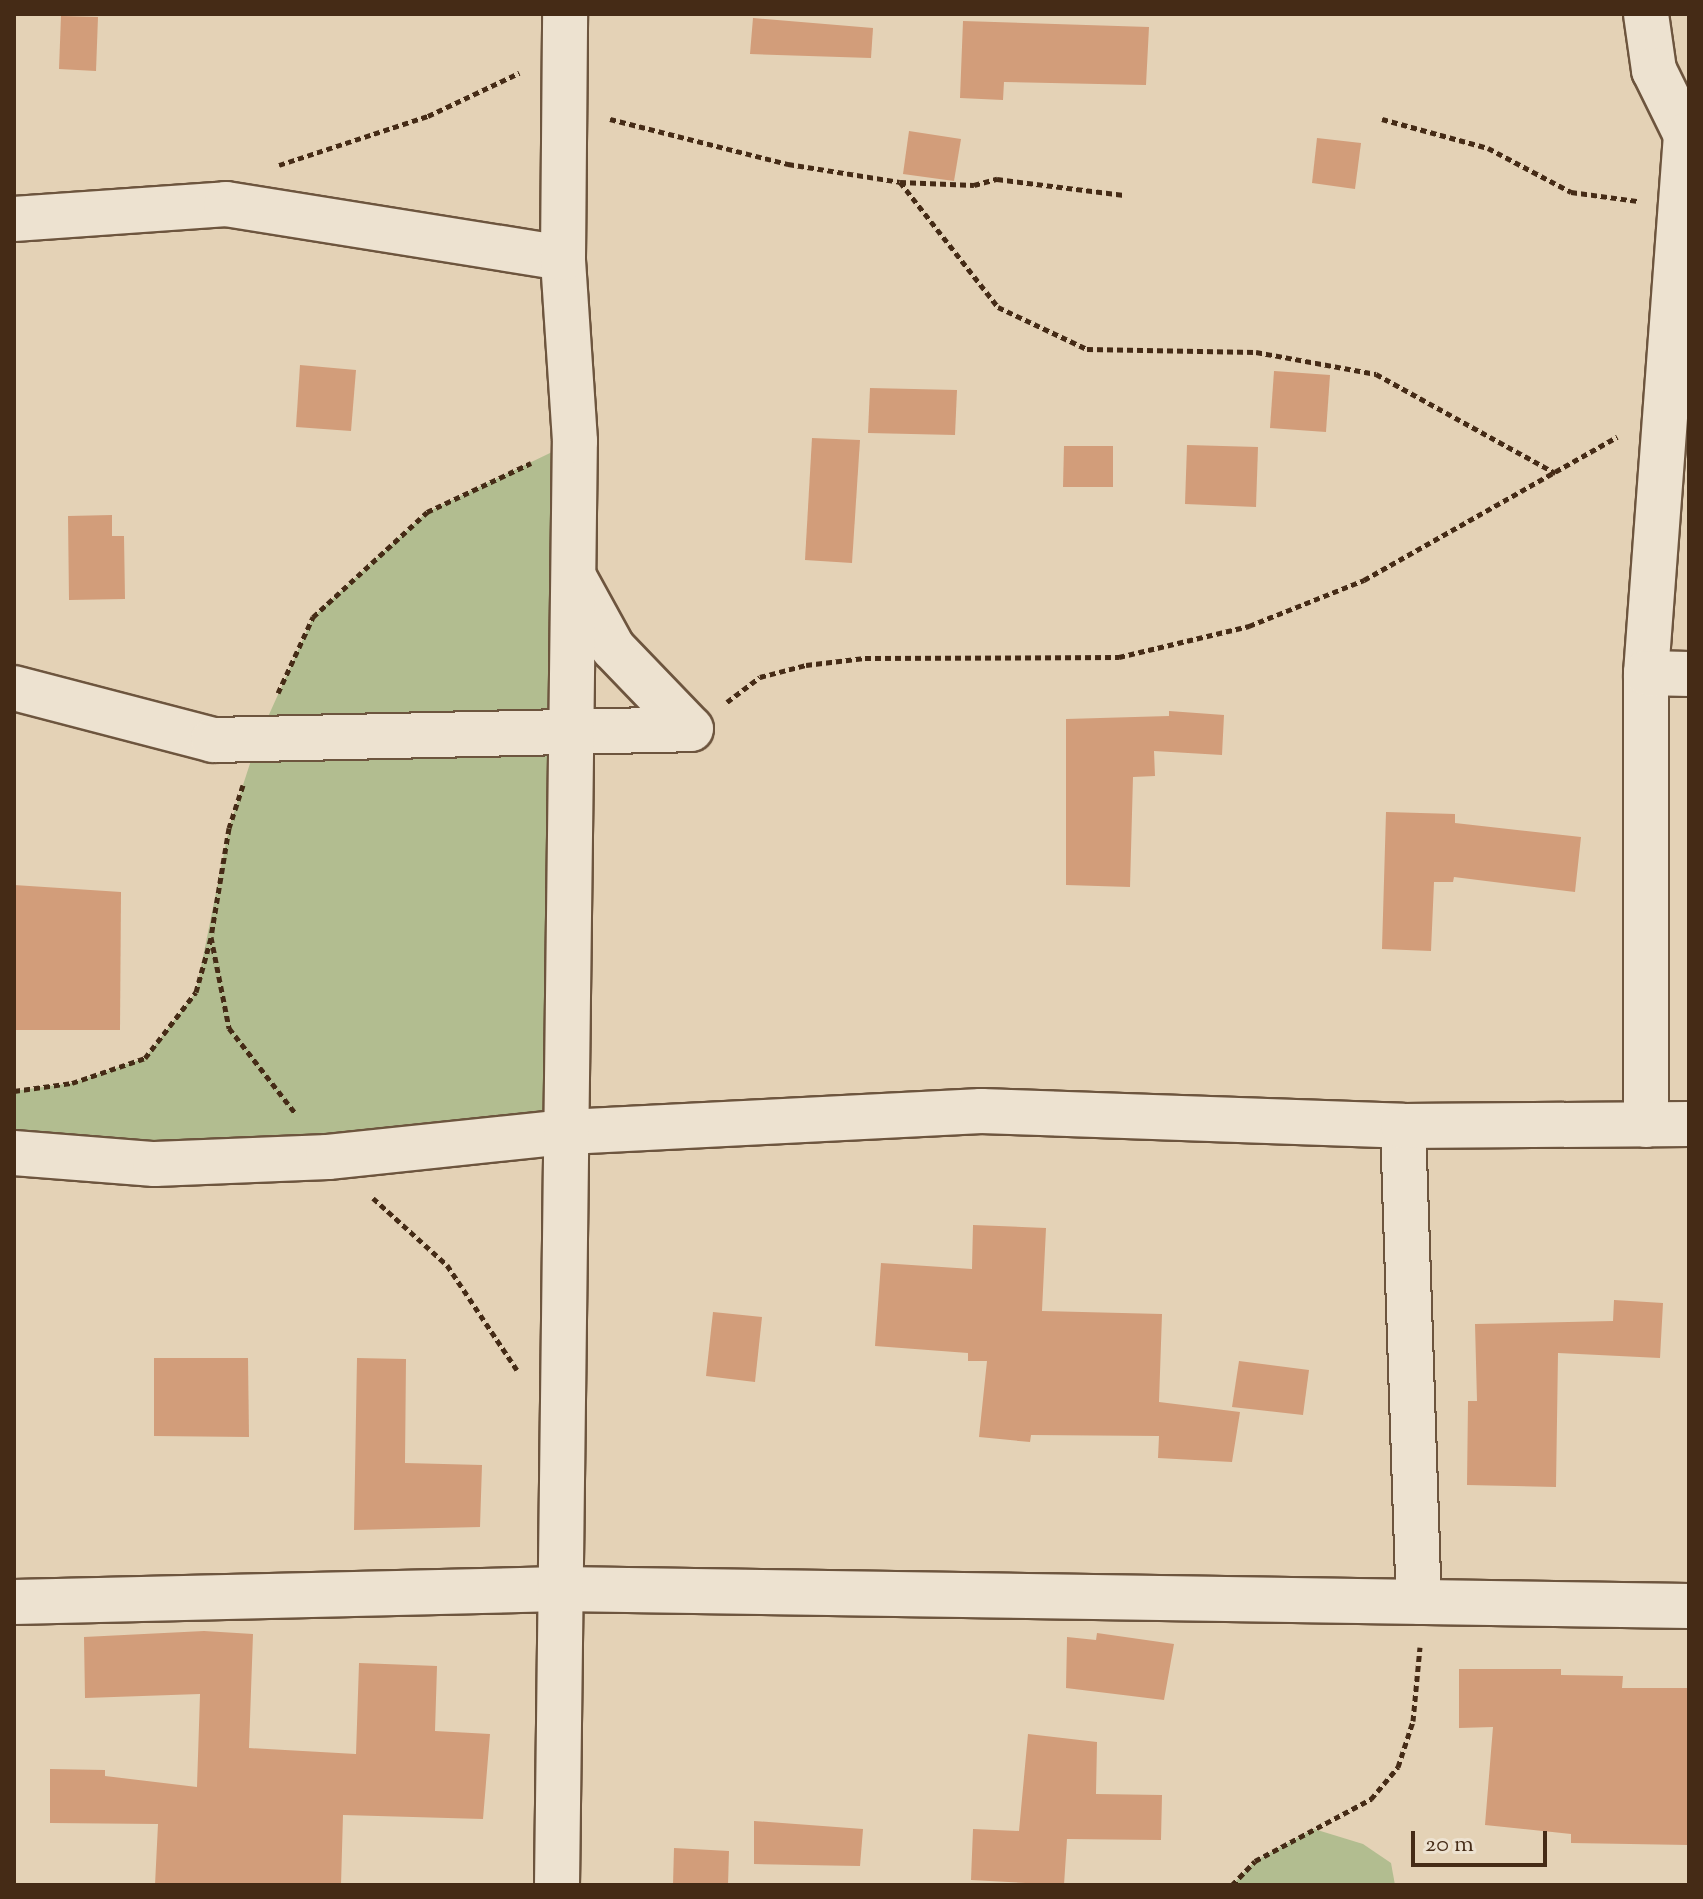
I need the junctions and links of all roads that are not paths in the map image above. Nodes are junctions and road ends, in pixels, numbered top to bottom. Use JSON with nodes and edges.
{"nodes":[{"id":1,"x":1646,"y":14,"type":"edge"},
{"id":2,"x":564,"y":23,"type":"edge"},
{"id":3,"x":14,"y":219,"type":"edge"},
{"id":4,"x":563,"y":258,"type":"junction"},
{"id":5,"x":573,"y":575,"type":"junction"},
{"id":6,"x":1646,"y":673,"type":"junction"},
{"id":7,"x":1689,"y":674,"type":"edge"},
{"id":8,"x":14,"y":688,"type":"edge"},
{"id":9,"x":571,"y":737,"type":"junction"},
{"id":10,"x":1689,"y":1124,"type":"edge"},
{"id":11,"x":1646,"y":1125,"type":"junction"},
{"id":12,"x":1403,"y":1126,"type":"junction"},
{"id":13,"x":567,"y":1132,"type":"junction"},
{"id":14,"x":14,"y":1153,"type":"edge"},
{"id":15,"x":560,"y":1589,"type":"junction"},
{"id":16,"x":14,"y":1602,"type":"edge"},
{"id":17,"x":1419,"y":1602,"type":"junction"},
{"id":18,"x":1689,"y":1606,"type":"edge"},
{"id":19,"x":557,"y":1885,"type":"edge"}],
"edges":[{"from":1,"to":6,"type":"street"},
{"from":2,"to":4,"type":"street"},
{"from":3,"to":4,"type":"street"},
{"from":4,"to":5,"type":"street"},
{"from":5,"to":9,"type":"street"},
{"from":5,"to":9,"type":"street"},
{"from":6,"to":7,"type":"street"},
{"from":6,"to":11,"type":"street"},
{"from":8,"to":9,"type":"street"},
{"from":9,"to":13,"type":"street"},
{"from":10,"to":11,"type":"street"},
{"from":11,"to":12,"type":"street"},
{"from":12,"to":13,"type":"street"},
{"from":12,"to":17,"type":"street"},
{"from":13,"to":14,"type":"street"},
{"from":13,"to":15,"type":"street"},
{"from":15,"to":16,"type":"street"},
{"from":15,"to":17,"type":"street"},
{"from":15,"to":19,"type":"street"},
{"from":17,"to":18,"type":"street"}]}
